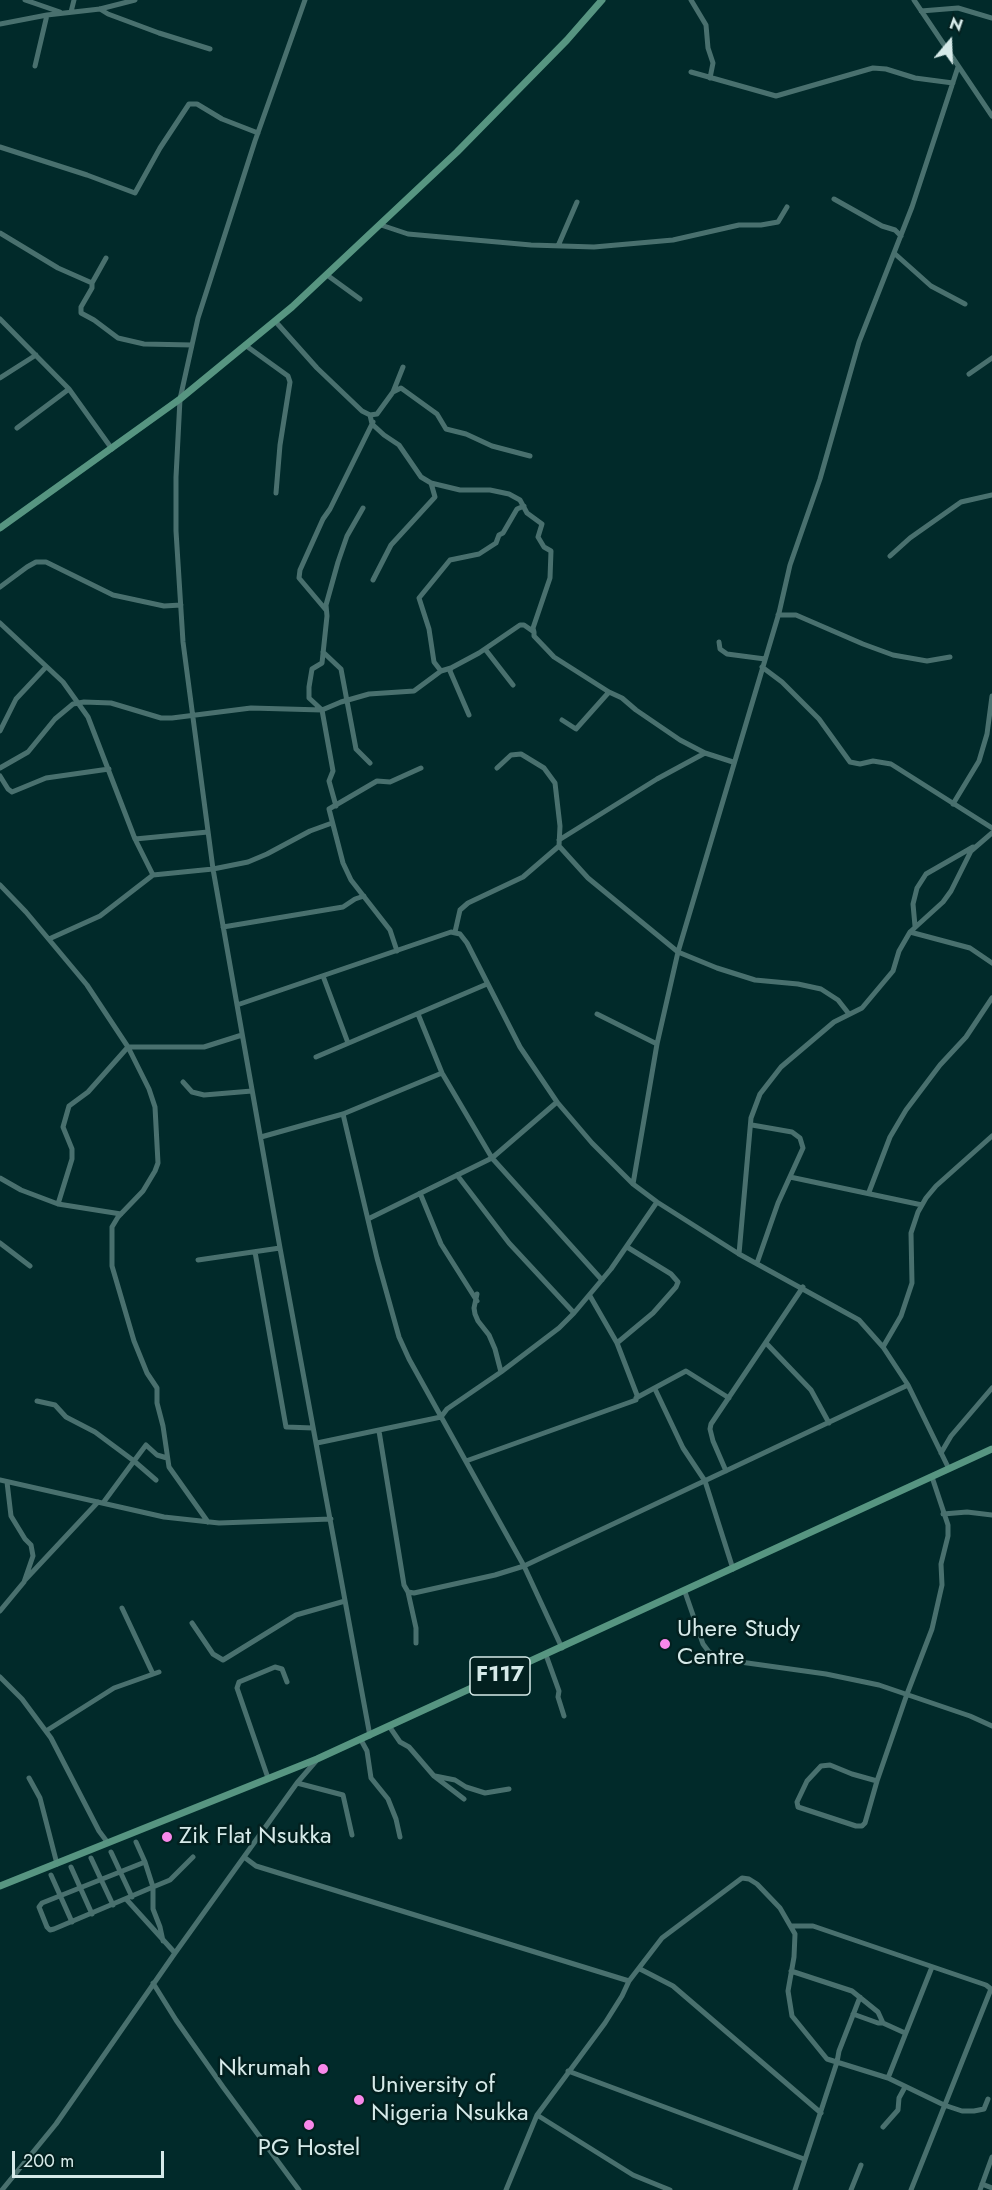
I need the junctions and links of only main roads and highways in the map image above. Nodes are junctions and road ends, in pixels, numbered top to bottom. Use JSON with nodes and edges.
{"nodes":[{"id":1,"x":602,"y":0,"type":"edge"},
{"id":2,"x":0,"y":528,"type":"edge"},
{"id":3,"x":992,"y":1449,"type":"edge"},
{"id":4,"x":0,"y":1886,"type":"edge"}],
"edges":[{"from":1,"to":2,"type":"main road"},
{"from":3,"to":4,"type":"main road","number":"F117"}]}
